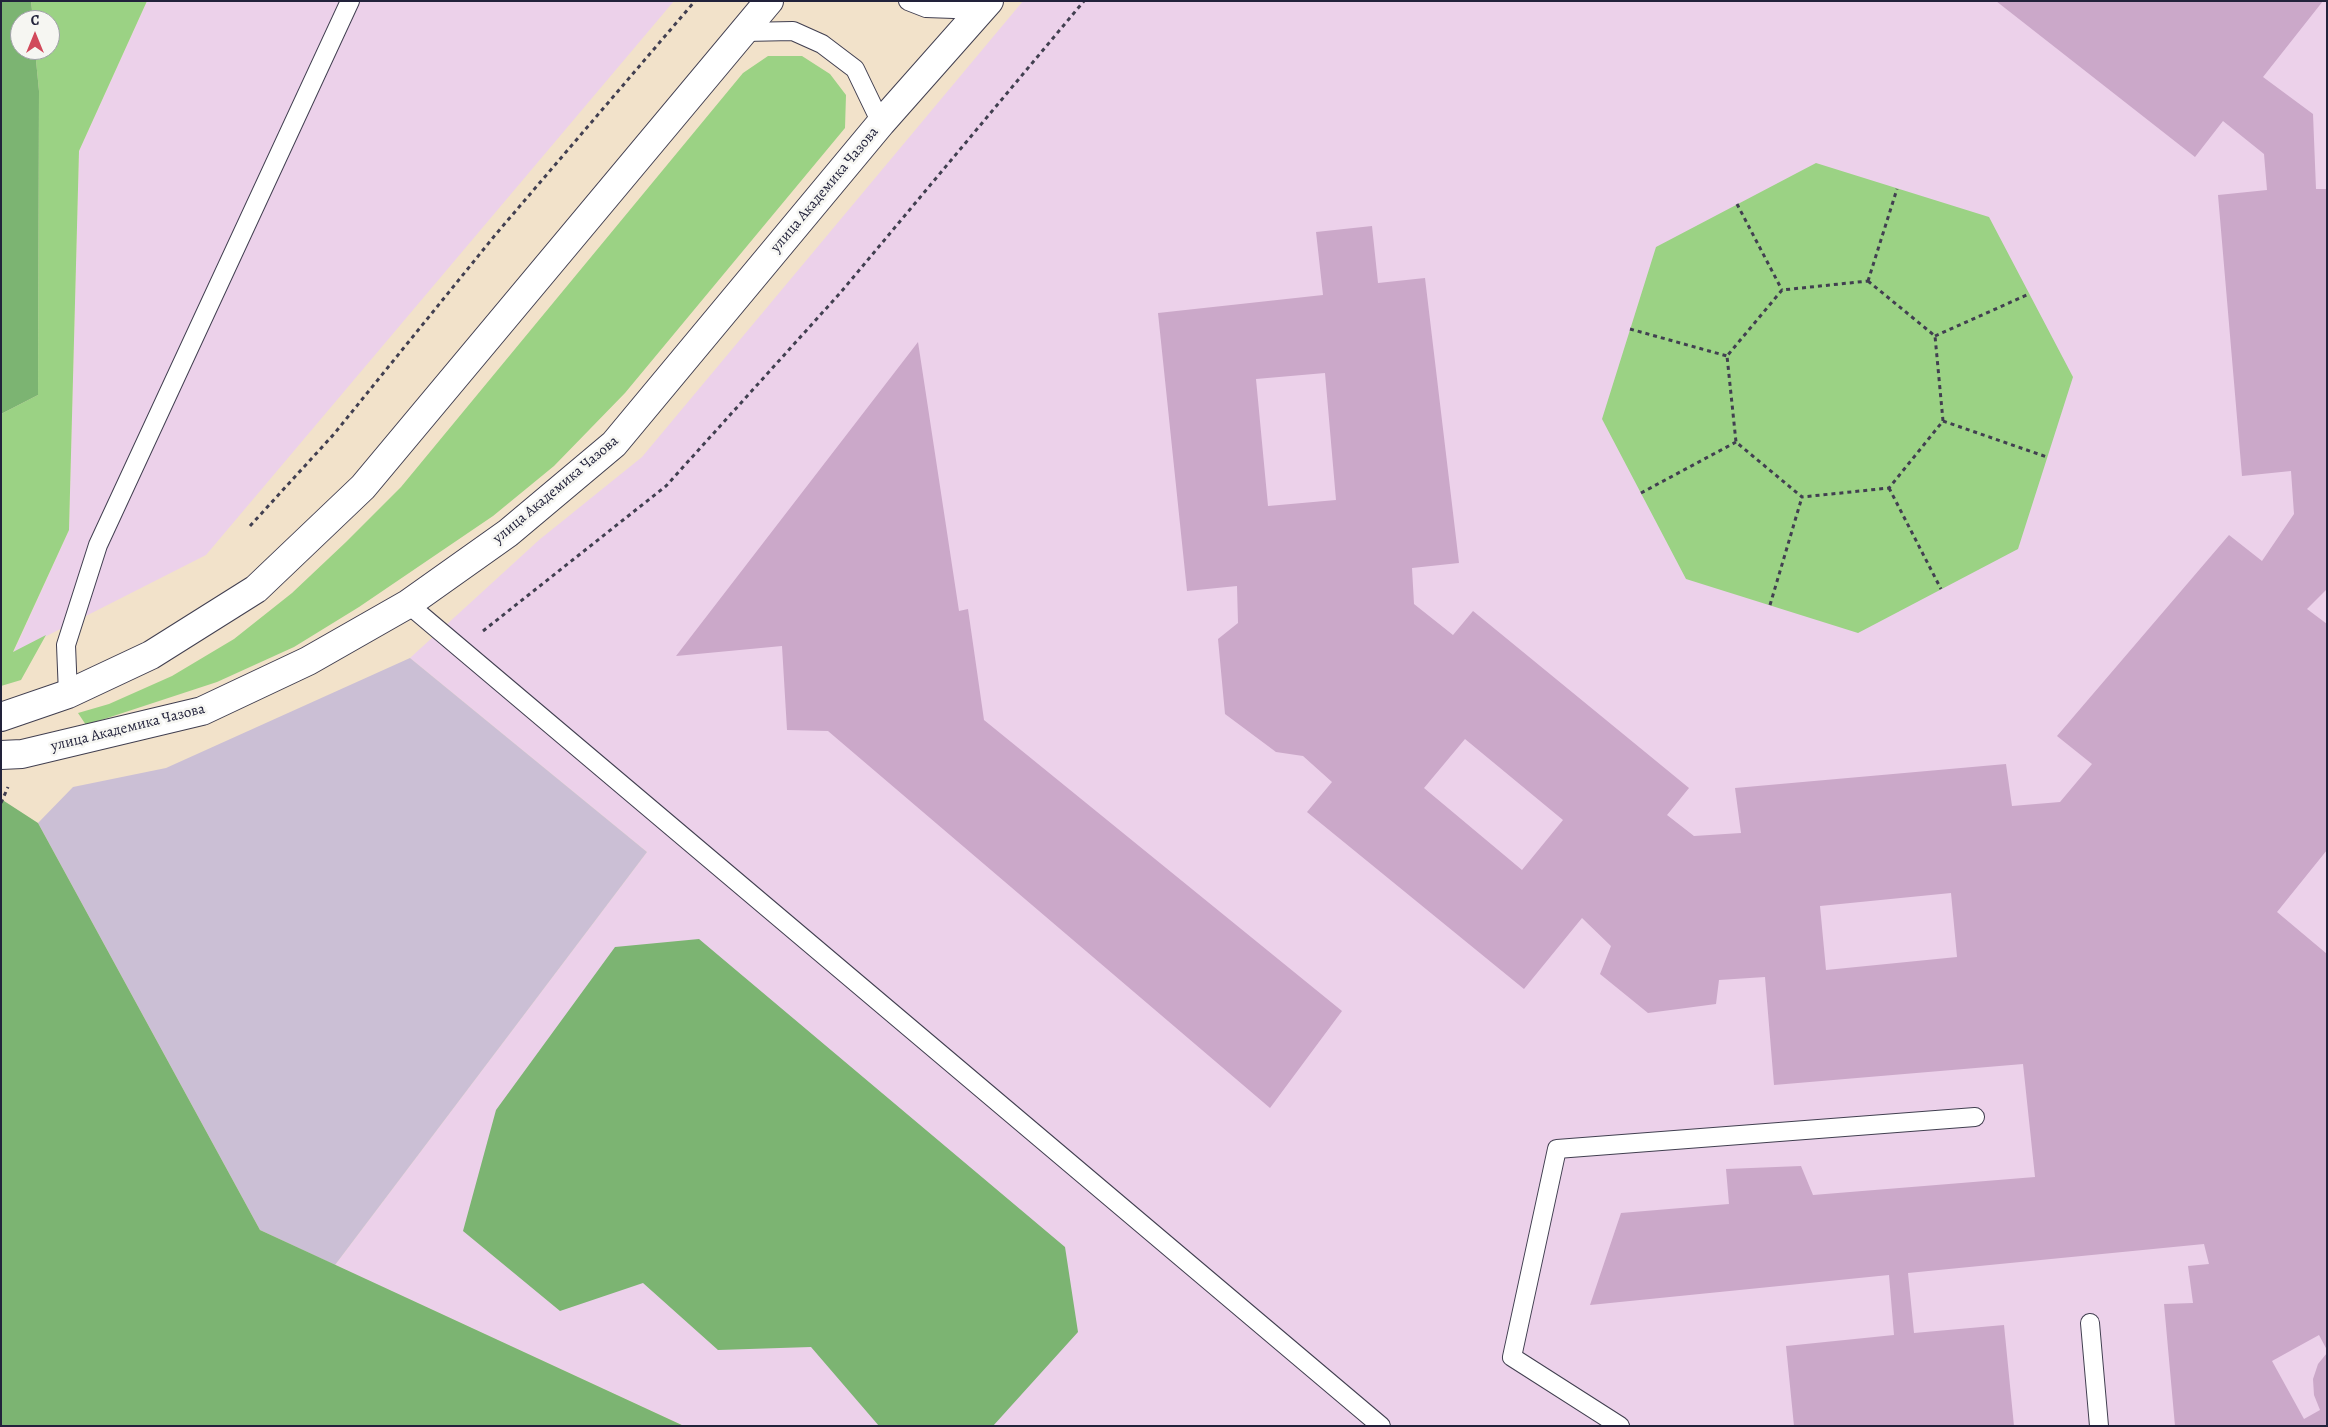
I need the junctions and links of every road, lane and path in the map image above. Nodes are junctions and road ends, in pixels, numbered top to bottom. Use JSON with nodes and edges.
{"nodes":[{"id":1,"x":350,"y":1,"type":"edge"},
{"id":2,"x":695,"y":1,"type":"edge"},
{"id":3,"x":769,"y":1,"type":"edge"},
{"id":4,"x":908,"y":1,"type":"edge"},
{"id":5,"x":1084,"y":1,"type":"edge"},
{"id":6,"x":986,"y":6,"type":"edge"},
{"id":7,"x":744,"y":32,"type":"junction"},
{"id":8,"x":880,"y":123,"type":"junction"},
{"id":9,"x":1897,"y":188,"type":"dead end"},
{"id":10,"x":1737,"y":204,"type":"dead end"},
{"id":11,"x":1868,"y":281,"type":"junction"},
{"id":12,"x":1782,"y":290,"type":"junction"},
{"id":13,"x":2029,"y":294,"type":"dead end"},
{"id":14,"x":1630,"y":329,"type":"dead end"},
{"id":15,"x":1935,"y":336,"type":"junction"},
{"id":16,"x":1727,"y":356,"type":"junction"},
{"id":17,"x":1944,"y":421,"type":"junction"},
{"id":18,"x":1736,"y":442,"type":"junction"},
{"id":19,"x":2047,"y":457,"type":"dead end"},
{"id":20,"x":1888,"y":488,"type":"junction"},
{"id":21,"x":1641,"y":493,"type":"dead end"},
{"id":22,"x":1802,"y":497,"type":"junction"},
{"id":23,"x":250,"y":526,"type":"dead end"},
{"id":24,"x":1941,"y":589,"type":"dead end"},
{"id":25,"x":408,"y":604,"type":"junction"},
{"id":26,"x":1770,"y":605,"type":"dead end"},
{"id":27,"x":461,"y":648,"type":"junction"},
{"id":28,"x":68,"y":694,"type":"junction"},
{"id":29,"x":1,"y":717,"type":"edge"},
{"id":30,"x":1,"y":755,"type":"edge"},
{"id":31,"x":1975,"y":1117,"type":"dead end"},
{"id":32,"x":2090,"y":1323,"type":"dead end"},
{"id":33,"x":1381,"y":1426,"type":"edge"},
{"id":34,"x":1620,"y":1426,"type":"edge"},
{"id":35,"x":2099,"y":1426,"type":"edge"}],
"edges":[{"from":1,"to":28,"type":"lane"},
{"from":2,"to":23,"type":"path"},
{"from":3,"to":7,"type":"street"},
{"from":4,"to":6,"type":"lane"},
{"from":5,"to":27,"type":"path"},
{"from":6,"to":8,"type":"street","name":"улица Академика Чазова"},
{"from":7,"to":8,"type":"lane"},
{"from":7,"to":28,"type":"street"},
{"from":8,"to":25,"type":"street","name":"улица Академика Чазова"},
{"from":9,"to":11,"type":"path"},
{"from":10,"to":12,"type":"path"},
{"from":11,"to":12,"type":"path"},
{"from":11,"to":15,"type":"path"},
{"from":12,"to":16,"type":"path"},
{"from":13,"to":15,"type":"path"},
{"from":14,"to":16,"type":"path"},
{"from":15,"to":17,"type":"path"},
{"from":16,"to":18,"type":"path"},
{"from":17,"to":19,"type":"path"},
{"from":17,"to":20,"type":"path"},
{"from":18,"to":21,"type":"path"},
{"from":18,"to":22,"type":"path"},
{"from":20,"to":22,"type":"path"},
{"from":20,"to":24,"type":"path"},
{"from":22,"to":26,"type":"path"},
{"from":25,"to":27,"type":"lane"},
{"from":25,"to":30,"type":"street","name":"улица Академика Чазова"},
{"from":27,"to":33,"type":"lane"},
{"from":28,"to":29,"type":"street"},
{"from":31,"to":34,"type":"lane"},
{"from":32,"to":35,"type":"lane"}]}
